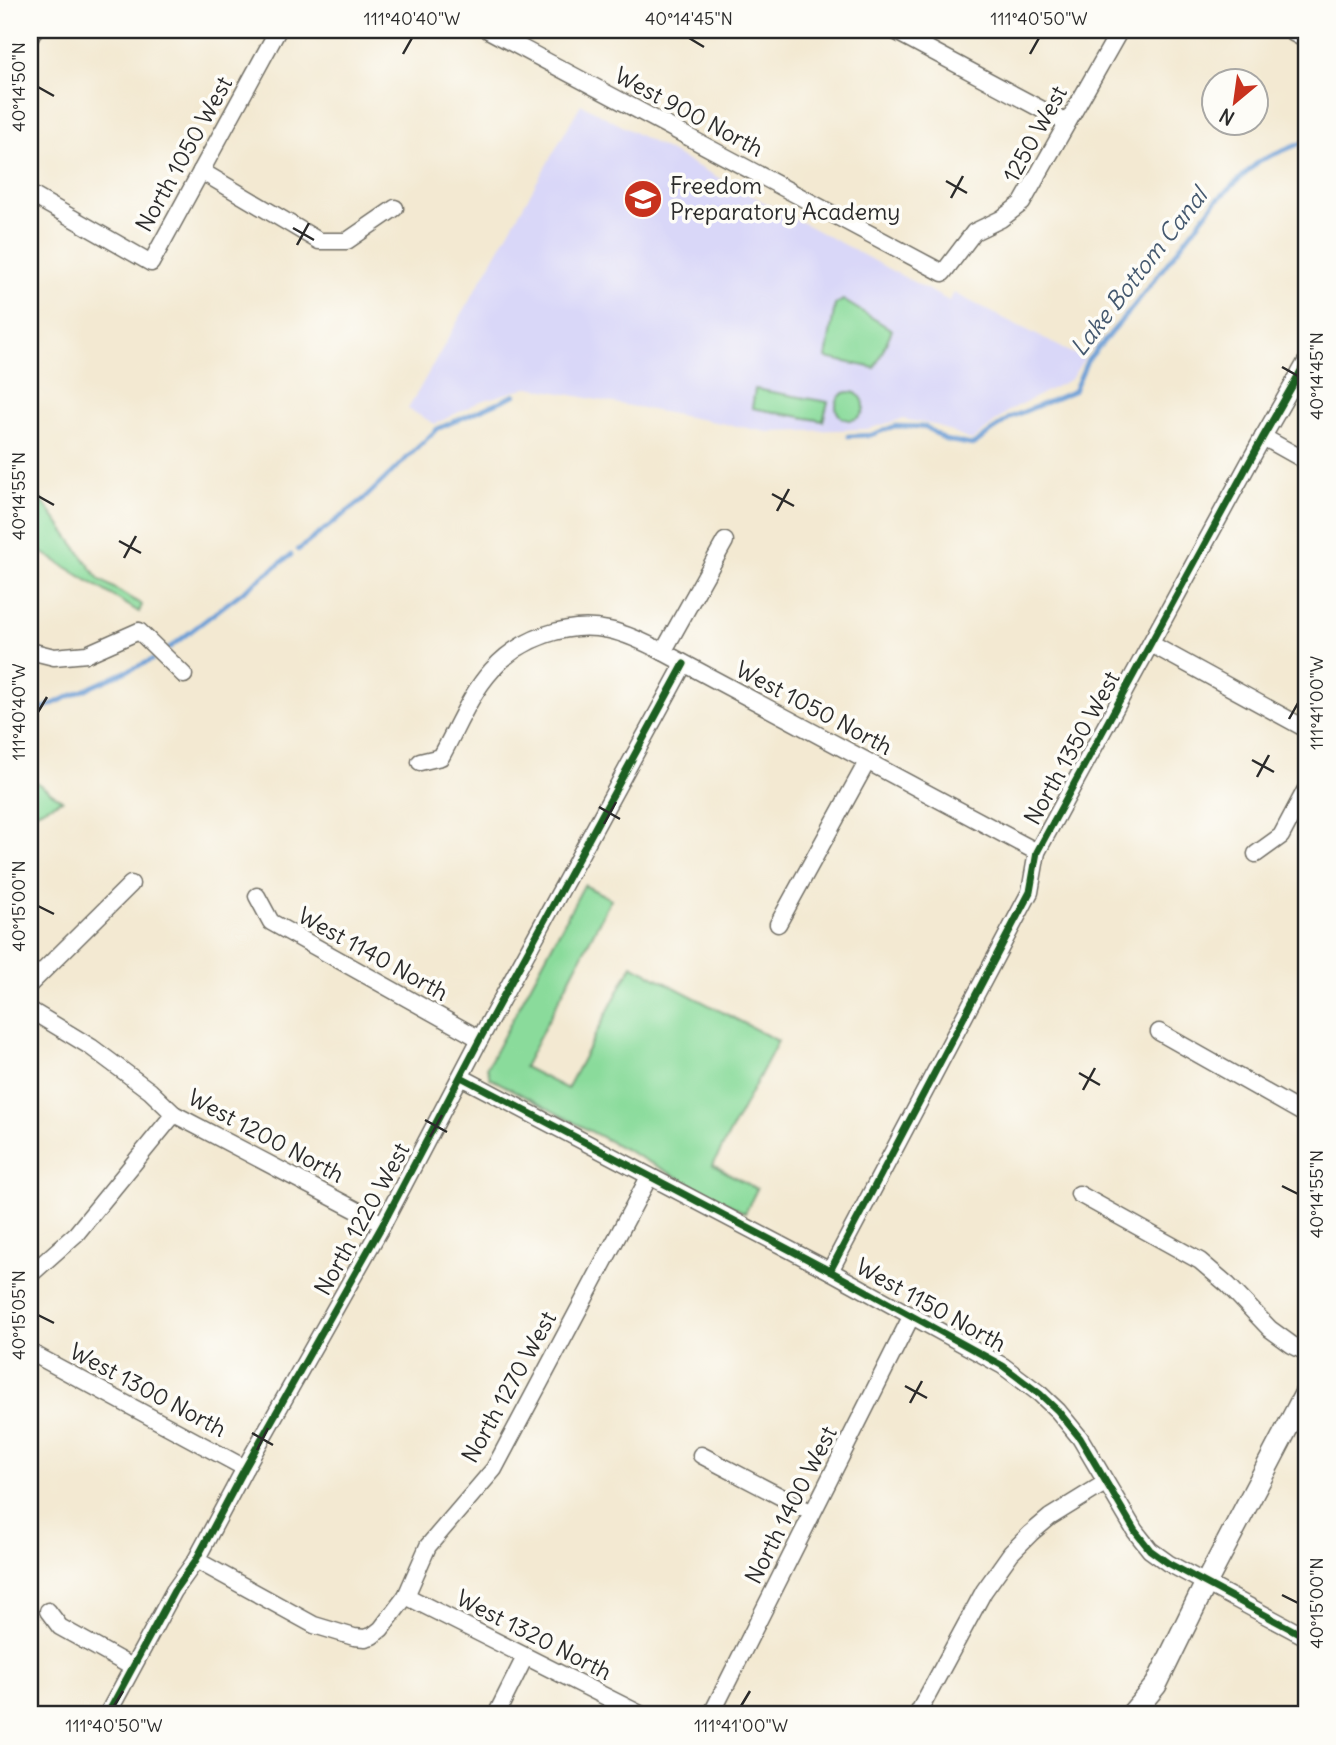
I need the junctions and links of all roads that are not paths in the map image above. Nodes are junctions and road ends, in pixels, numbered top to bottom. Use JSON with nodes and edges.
{"nodes":[{"id":1,"x":34,"y":30,"type":"edge"},
{"id":2,"x":278,"y":30,"type":"edge"},
{"id":3,"x":488,"y":30,"type":"edge"},
{"id":4,"x":893,"y":30,"type":"edge"},
{"id":5,"x":1120,"y":30,"type":"edge"},
{"id":6,"x":1295,"y":30,"type":"edge"},
{"id":7,"x":1306,"y":36,"type":"edge"},
{"id":8,"x":30,"y":38,"type":"edge"},
{"id":9,"x":1067,"y":122,"type":"junction"},
{"id":10,"x":201,"y":172,"type":"junction"},
{"id":11,"x":30,"y":194,"type":"edge"},
{"id":12,"x":395,"y":208,"type":"dead end"},
{"id":13,"x":943,"y":273,"type":"joint"},
{"id":14,"x":1306,"y":362,"type":"edge"},
{"id":15,"x":1263,"y":438,"type":"junction"},
{"id":16,"x":1306,"y":461,"type":"edge"},
{"id":17,"x":725,"y":541,"type":"dead end"},
{"id":18,"x":1151,"y":644,"type":"junction"},
{"id":19,"x":30,"y":651,"type":"edge"},
{"id":20,"x":663,"y":652,"type":"junction"},
{"id":21,"x":684,"y":664,"type":"junction"},
{"id":22,"x":184,"y":675,"type":"dead end"},
{"id":23,"x":1306,"y":729,"type":"edge"},
{"id":24,"x":420,"y":762,"type":"dead end"},
{"id":25,"x":867,"y":762,"type":"junction"},
{"id":26,"x":1306,"y":789,"type":"edge"},
{"id":27,"x":1037,"y":852,"type":"junction"},
{"id":28,"x":1256,"y":854,"type":"dead end"},
{"id":29,"x":131,"y":884,"type":"dead end"},
{"id":30,"x":257,"y":896,"type":"dead end"},
{"id":31,"x":778,"y":924,"type":"dead end"},
{"id":32,"x":30,"y":984,"type":"edge"},
{"id":33,"x":30,"y":1010,"type":"edge"},
{"id":34,"x":1159,"y":1032,"type":"dead end"},
{"id":35,"x":480,"y":1039,"type":"junction"},
{"id":36,"x":461,"y":1077,"type":"junction"},
{"id":37,"x":174,"y":1114,"type":"junction"},
{"id":38,"x":1306,"y":1115,"type":"edge"},
{"id":39,"x":649,"y":1177,"type":"junction"},
{"id":40,"x":1079,"y":1194,"type":"dead end"},
{"id":41,"x":383,"y":1224,"type":"junction"},
{"id":42,"x":830,"y":1271,"type":"junction"},
{"id":43,"x":30,"y":1275,"type":"edge"},
{"id":44,"x":912,"y":1315,"type":"junction"},
{"id":45,"x":30,"y":1352,"type":"edge"},
{"id":46,"x":1306,"y":1352,"type":"edge"},
{"id":47,"x":1306,"y":1392,"type":"edge"},
{"id":48,"x":701,"y":1455,"type":"dead end"},
{"id":49,"x":245,"y":1468,"type":"junction"},
{"id":50,"x":1105,"y":1483,"type":"junction"},
{"id":51,"x":812,"y":1513,"type":"junction"},
{"id":52,"x":195,"y":1560,"type":"junction"},
{"id":53,"x":1206,"y":1583,"type":"junction"},
{"id":54,"x":406,"y":1596,"type":"junction"},
{"id":55,"x":48,"y":1611,"type":"dead end"},
{"id":56,"x":1306,"y":1637,"type":"edge"},
{"id":57,"x":526,"y":1657,"type":"junction"},
{"id":58,"x":132,"y":1667,"type":"junction"},
{"id":59,"x":107,"y":1715,"type":"edge"},
{"id":60,"x":496,"y":1715,"type":"edge"},
{"id":61,"x":642,"y":1715,"type":"edge"},
{"id":62,"x":711,"y":1715,"type":"edge"},
{"id":63,"x":916,"y":1715,"type":"edge"},
{"id":64,"x":1131,"y":1715,"type":"edge"}],
"edges":[{"from":1,"to":8,"type":"street"},
{"from":2,"to":10,"type":"street","name":"North 1050 West"},
{"from":3,"to":13,"type":"street","name":"West 900 North"},
{"from":4,"to":9,"type":"street"},
{"from":5,"to":9,"type":"street","name":"1250 West"},
{"from":6,"to":7,"type":"main road"},
{"from":9,"to":13,"type":"street","name":"1250 West"},
{"from":10,"to":11,"type":"street","name":"North 1050 West"},
{"from":10,"to":12,"type":"street"},
{"from":14,"to":15,"type":"street","name":"North 1350 West"},
{"from":15,"to":16,"type":"street"},
{"from":15,"to":18,"type":"street","name":"North 1350 West"},
{"from":17,"to":20,"type":"street"},
{"from":18,"to":23,"type":"street"},
{"from":18,"to":27,"type":"street","name":"North 1350 West"},
{"from":19,"to":22,"type":"street"},
{"from":20,"to":21,"type":"street","name":"West 1050 North"},
{"from":20,"to":24,"type":"street","name":"West 1050 North"},
{"from":21,"to":25,"type":"street","name":"West 1050 North"},
{"from":21,"to":35,"type":"street","name":"North 1220 West"},
{"from":25,"to":27,"type":"street","name":"West 1050 North"},
{"from":25,"to":31,"type":"street"},
{"from":26,"to":28,"type":"street"},
{"from":27,"to":42,"type":"street","name":"North 1350 West"},
{"from":29,"to":32,"type":"street"},
{"from":30,"to":35,"type":"street","name":"West 1140 North"},
{"from":33,"to":37,"type":"street","name":"West 1200 North"},
{"from":34,"to":38,"type":"street"},
{"from":35,"to":36,"type":"street","name":"North 1220 West"},
{"from":36,"to":39,"type":"street","name":"West 1150 North"},
{"from":36,"to":41,"type":"street","name":"North 1220 West"},
{"from":37,"to":41,"type":"street","name":"West 1200 North"},
{"from":37,"to":43,"type":"street"},
{"from":39,"to":42,"type":"street","name":"West 1150 North"},
{"from":39,"to":54,"type":"street","name":"North 1270 West"},
{"from":40,"to":46,"type":"street"},
{"from":41,"to":49,"type":"street","name":"North 1220 West"},
{"from":42,"to":44,"type":"street","name":"West 1150 North"},
{"from":44,"to":50,"type":"street","name":"West 1150 North"},
{"from":44,"to":51,"type":"street","name":"North 1400 West"},
{"from":45,"to":49,"type":"street","name":"West 1300 North"},
{"from":47,"to":53,"type":"street"},
{"from":48,"to":51,"type":"street"},
{"from":49,"to":52,"type":"street","name":"North 1220 West"},
{"from":50,"to":53,"type":"street","name":"West 1150 North"},
{"from":50,"to":63,"type":"street"},
{"from":51,"to":62,"type":"street","name":"North 1400 West"},
{"from":52,"to":54,"type":"street","name":"North 1270 West"},
{"from":52,"to":58,"type":"street","name":"North 1220 West"},
{"from":53,"to":56,"type":"street","name":"West 1150 North"},
{"from":53,"to":64,"type":"street"},
{"from":54,"to":57,"type":"street","name":"West 1320 North"},
{"from":55,"to":58,"type":"street"},
{"from":57,"to":60,"type":"street"},
{"from":57,"to":61,"type":"street","name":"West 1320 North"},
{"from":58,"to":59,"type":"street","name":"North 1220 West"}]}
